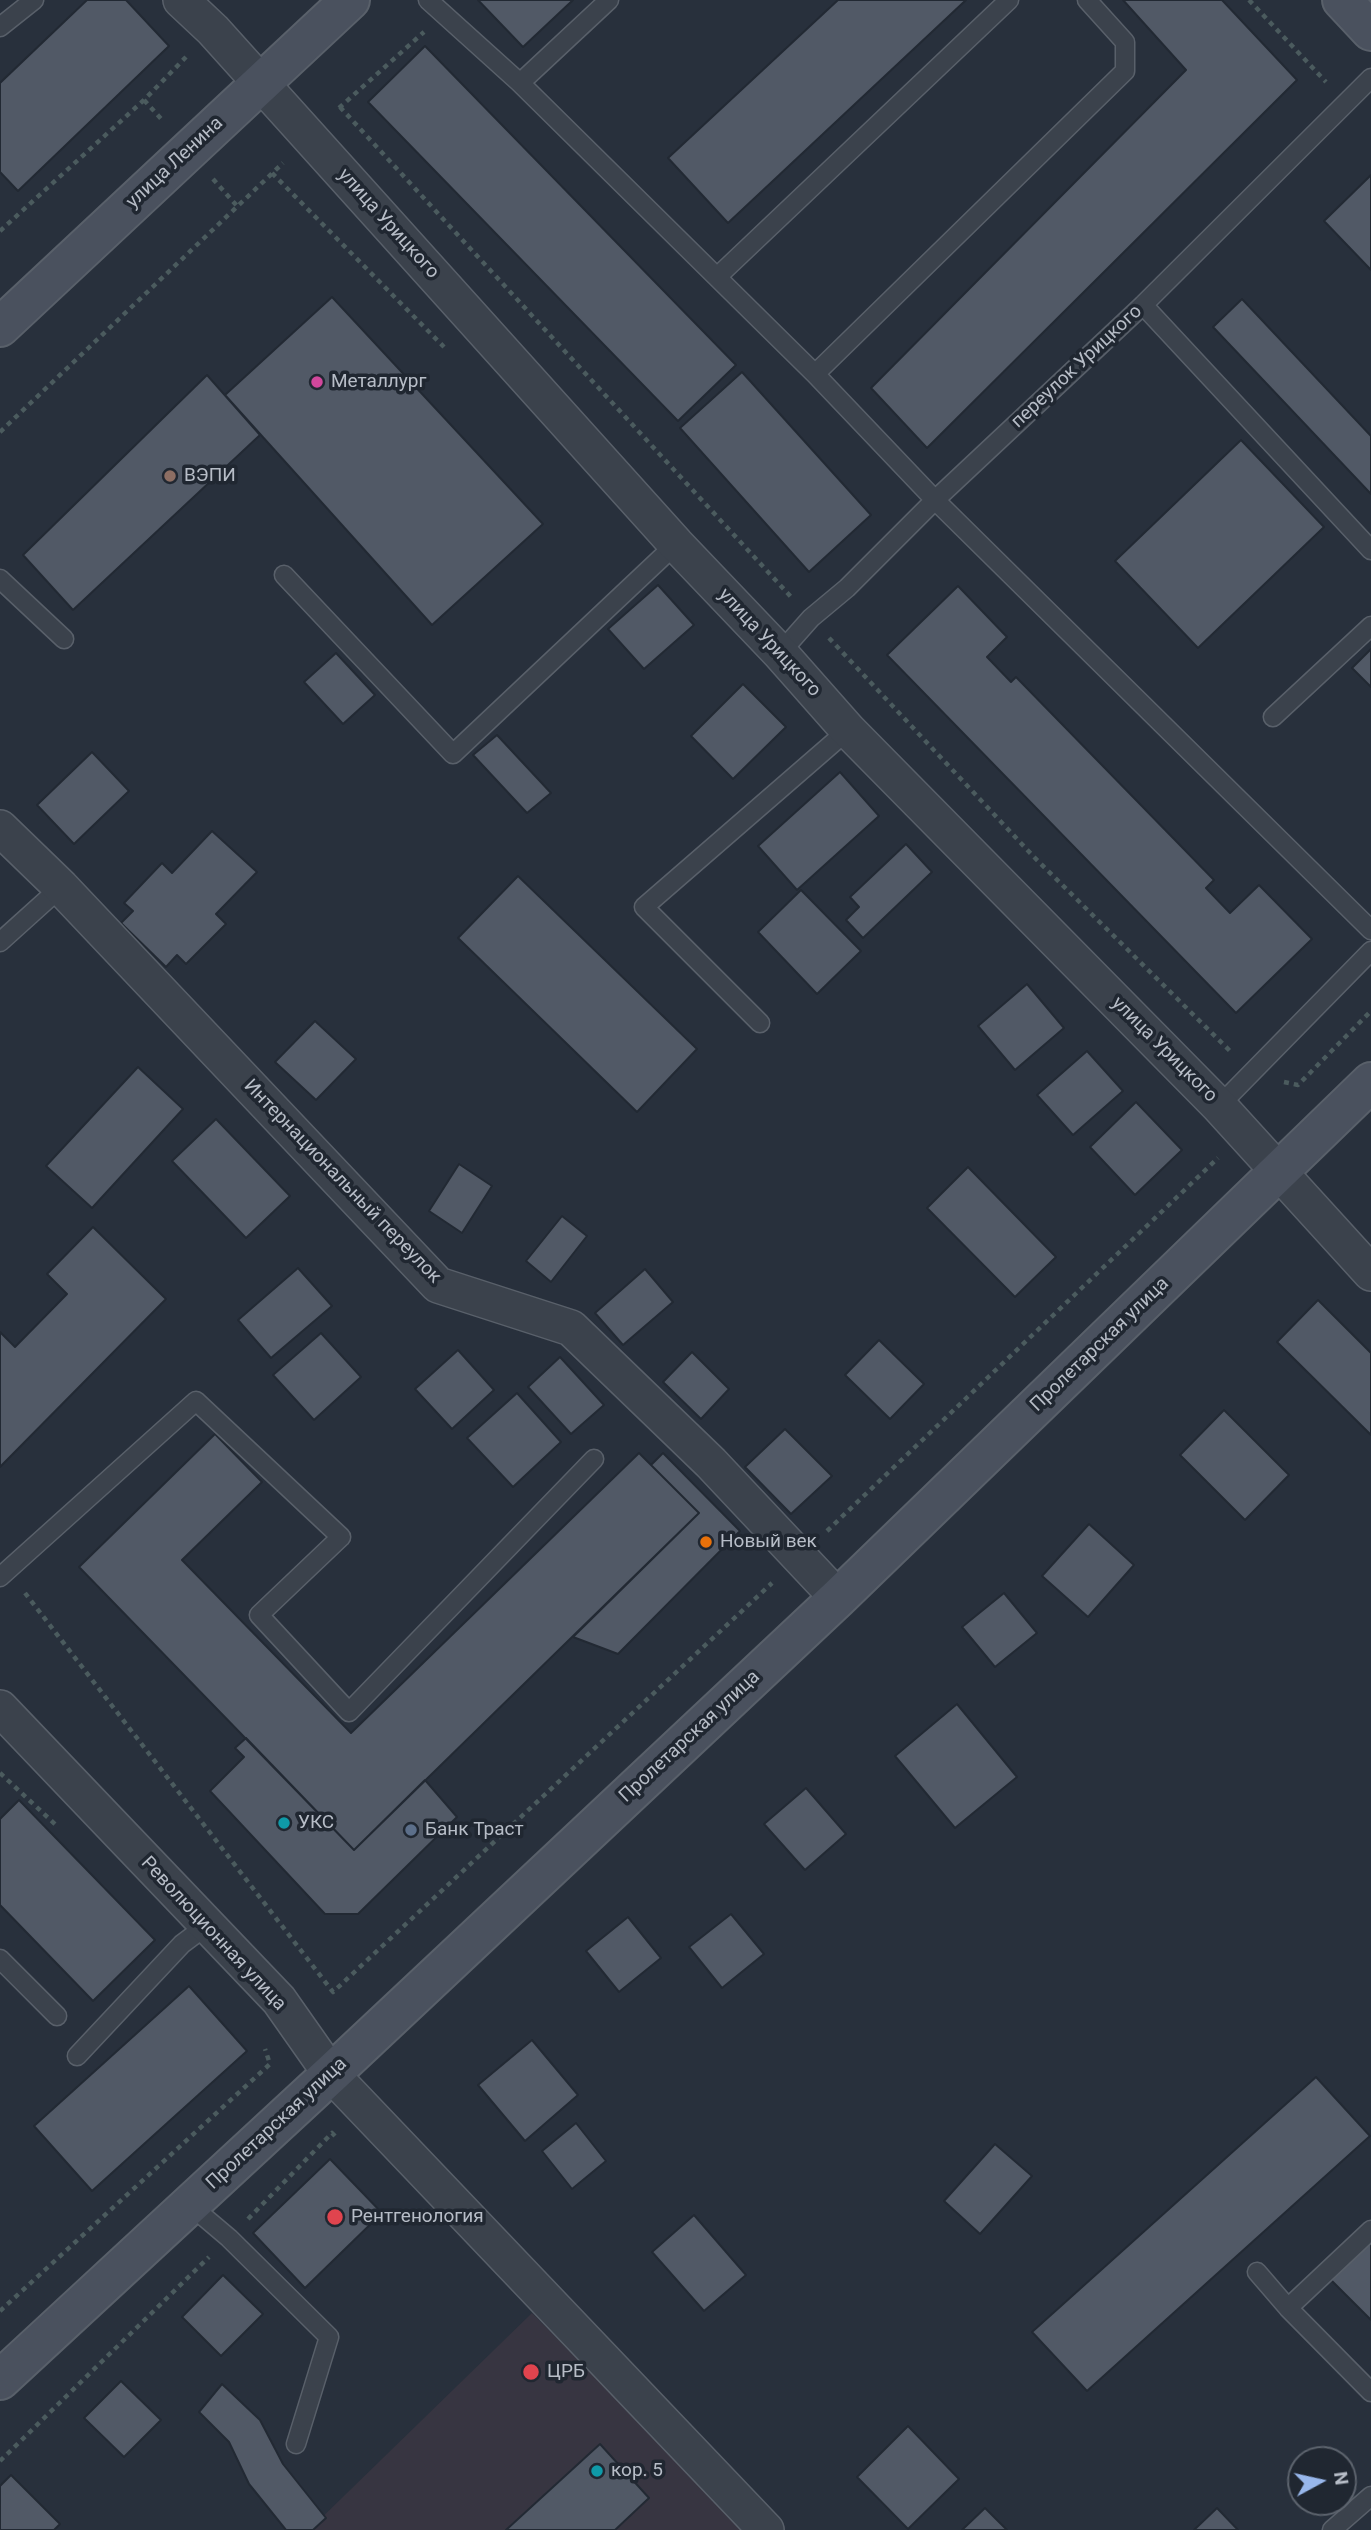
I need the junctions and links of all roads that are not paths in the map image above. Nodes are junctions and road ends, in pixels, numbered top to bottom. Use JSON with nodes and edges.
{"nodes":[{"id":1,"x":34,"y":0,"type":"edge"},
{"id":2,"x":181,"y":0,"type":"edge"},
{"id":3,"x":350,"y":0,"type":"edge"},
{"id":4,"x":428,"y":0,"type":"edge"},
{"id":5,"x":609,"y":0,"type":"edge"},
{"id":6,"x":1009,"y":0,"type":"edge"},
{"id":7,"x":1087,"y":0,"type":"edge"},
{"id":8,"x":1342,"y":0,"type":"edge"},
{"id":9,"x":0,"y":27,"type":"edge"},
{"id":10,"x":1371,"y":31,"type":"edge"},
{"id":11,"x":1371,"y":78,"type":"edge"},
{"id":12,"x":520,"y":83,"type":"junction"},
{"id":13,"x":260,"y":85,"type":"junction"},
{"id":14,"x":717,"y":277,"type":"junction"},
{"id":15,"x":1143,"y":305,"type":"junction"},
{"id":16,"x":0,"y":327,"type":"edge"},
{"id":17,"x":815,"y":374,"type":"junction"},
{"id":18,"x":935,"y":500,"type":"junction"},
{"id":19,"x":676,"y":544,"type":"junction"},
{"id":20,"x":1371,"y":550,"type":"edge"},
{"id":21,"x":284,"y":575,"type":"dead end"},
{"id":22,"x":0,"y":579,"type":"edge"},
{"id":23,"x":1371,"y":626,"type":"edge"},
{"id":24,"x":64,"y":639,"type":"dead end"},
{"id":25,"x":780,"y":653,"type":"junction"},
{"id":26,"x":1273,"y":717,"type":"dead end"},
{"id":27,"x":848,"y":730,"type":"junction"},
{"id":28,"x":0,"y":828,"type":"edge"},
{"id":29,"x":61,"y":887,"type":"junction"},
{"id":30,"x":1371,"y":930,"type":"edge"},
{"id":31,"x":0,"y":942,"type":"edge"},
{"id":32,"x":1371,"y":951,"type":"edge"},
{"id":33,"x":760,"y":1023,"type":"dead end"},
{"id":34,"x":1371,"y":1083,"type":"edge"},
{"id":35,"x":1219,"y":1106,"type":"junction"},
{"id":36,"x":1278,"y":1173,"type":"junction"},
{"id":37,"x":1371,"y":1273,"type":"edge"},
{"id":38,"x":594,"y":1459,"type":"dead end"},
{"id":39,"x":4,"y":1574,"type":"edge"},
{"id":40,"x":838,"y":1598,"type":"junction"},
{"id":41,"x":5,"y":1724,"type":"edge"},
{"id":42,"x":206,"y":1926,"type":"junction"},
{"id":43,"x":0,"y":1959,"type":"edge"},
{"id":44,"x":57,"y":2016,"type":"dead end"},
{"id":45,"x":76,"y":2056,"type":"dead end"},
{"id":46,"x":331,"y":2074,"type":"junction"},
{"id":47,"x":190,"y":2205,"type":"junction"},
{"id":48,"x":1371,"y":2230,"type":"edge"},
{"id":49,"x":1257,"y":2272,"type":"dead end"},
{"id":50,"x":1288,"y":2308,"type":"junction"},
{"id":51,"x":0,"y":2381,"type":"edge"},
{"id":52,"x":1371,"y":2392,"type":"edge"},
{"id":53,"x":296,"y":2444,"type":"dead end"},
{"id":54,"x":1371,"y":2496,"type":"edge"},
{"id":55,"x":766,"y":2530,"type":"edge"},
{"id":56,"x":1332,"y":2530,"type":"edge"}],
"edges":[{"from":1,"to":9,"type":"lane"},
{"from":2,"to":13,"type":"street","name":"улица Урицкого"},
{"from":3,"to":13,"type":"main road","name":"улица Ленина"},
{"from":4,"to":12,"type":"lane"},
{"from":5,"to":12,"type":"lane"},
{"from":6,"to":14,"type":"lane"},
{"from":7,"to":17,"type":"lane"},
{"from":8,"to":10,"type":"main road"},
{"from":11,"to":15,"type":"lane","name":"переулок Урицкого"},
{"from":12,"to":14,"type":"lane"},
{"from":13,"to":16,"type":"main road","name":"улица Ленина"},
{"from":13,"to":19,"type":"street","name":"улица Урицкого"},
{"from":14,"to":17,"type":"lane"},
{"from":15,"to":18,"type":"lane","name":"переулок Урицкого"},
{"from":15,"to":20,"type":"lane"},
{"from":17,"to":18,"type":"lane"},
{"from":18,"to":25,"type":"lane","name":"переулок Урицкого"},
{"from":18,"to":30,"type":"lane"},
{"from":19,"to":21,"type":"lane"},
{"from":19,"to":25,"type":"street","name":"улица Урицкого"},
{"from":22,"to":24,"type":"lane"},
{"from":23,"to":26,"type":"lane"},
{"from":25,"to":27,"type":"street","name":"улица Урицкого"},
{"from":27,"to":33,"type":"lane"},
{"from":27,"to":35,"type":"street","name":"улица Урицкого"},
{"from":28,"to":29,"type":"street","name":"Интернациональный переулок"},
{"from":29,"to":31,"type":"lane"},
{"from":29,"to":40,"type":"street","name":"Интернациональный переулок"},
{"from":32,"to":35,"type":"lane"},
{"from":34,"to":36,"type":"main road","name":"Пролетарская улица"},
{"from":35,"to":36,"type":"street","name":"улица Урицкого"},
{"from":36,"to":37,"type":"street","name":"улица Урицкого"},
{"from":36,"to":40,"type":"main road","name":"Пролетарская улица"},
{"from":38,"to":39,"type":"lane"},
{"from":40,"to":46,"type":"main road","name":"Пролетарская улица"},
{"from":41,"to":42,"type":"street","name":"Революционная улица"},
{"from":42,"to":45,"type":"lane"},
{"from":42,"to":46,"type":"street","name":"Революционная улица"},
{"from":43,"to":44,"type":"lane"},
{"from":46,"to":47,"type":"main road","name":"Пролетарская улица"},
{"from":46,"to":55,"type":"street","name":"Революционная улица"},
{"from":47,"to":51,"type":"main road","name":"Пролетарская улица"},
{"from":47,"to":53,"type":"lane"},
{"from":48,"to":50,"type":"lane"},
{"from":49,"to":50,"type":"lane"},
{"from":50,"to":52,"type":"lane"},
{"from":54,"to":56,"type":"lane"}]}
